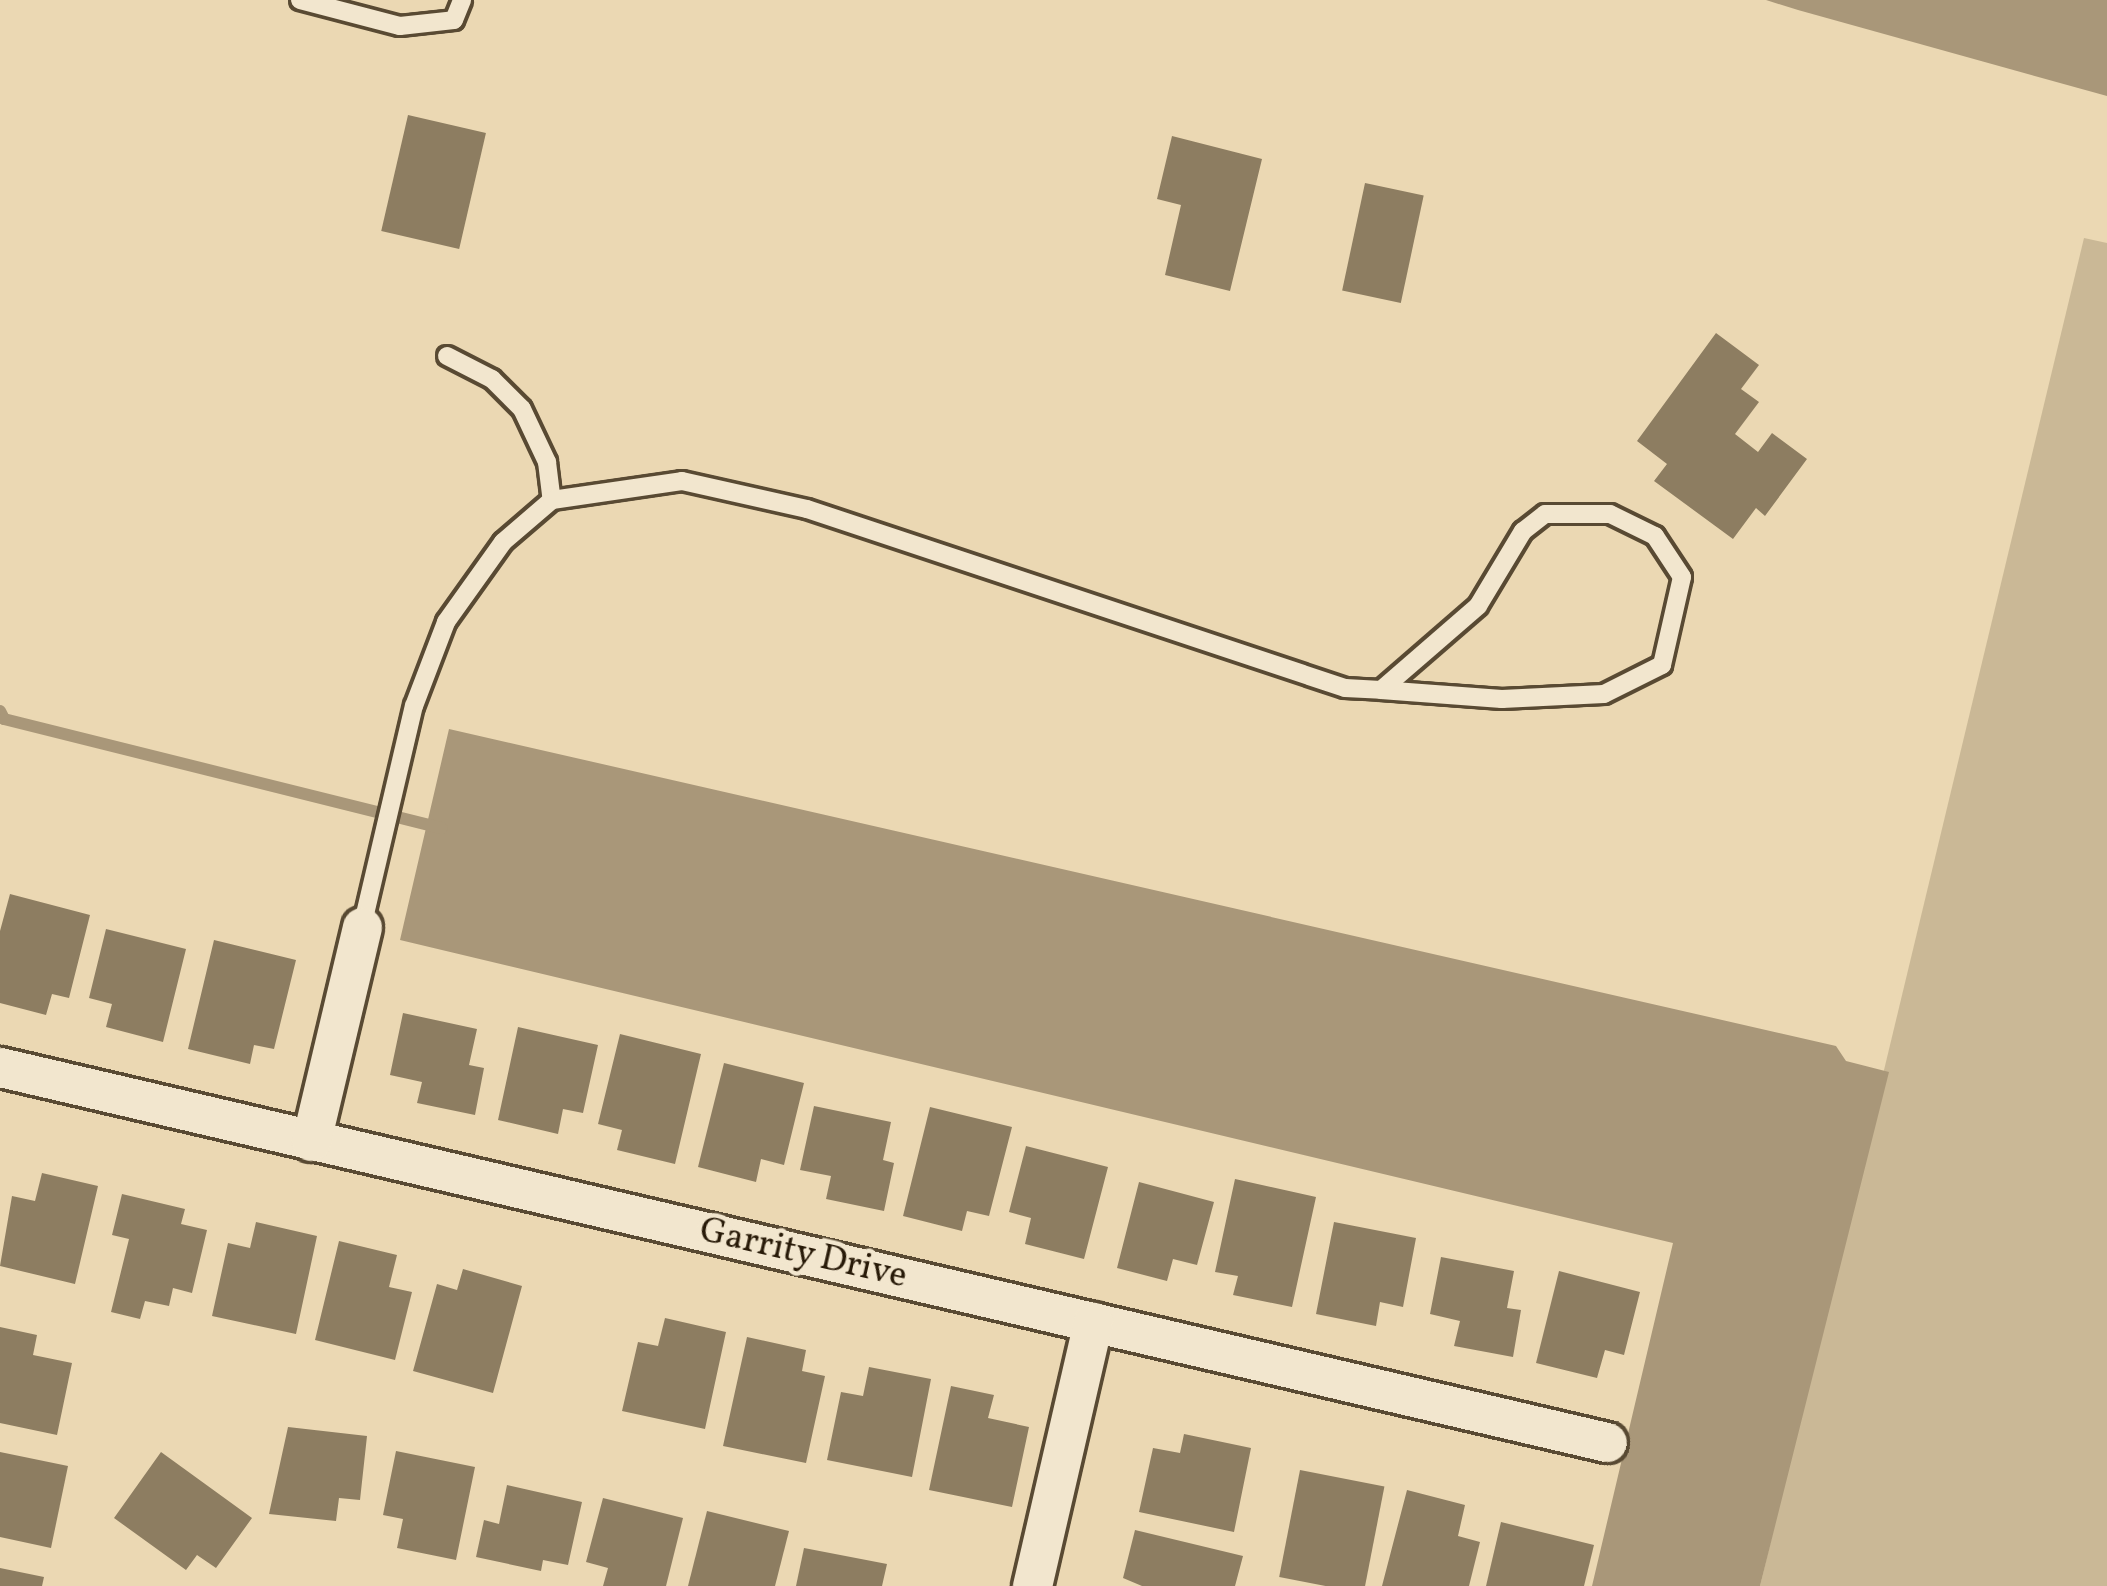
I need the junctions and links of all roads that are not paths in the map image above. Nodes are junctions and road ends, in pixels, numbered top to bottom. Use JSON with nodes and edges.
{"nodes":[{"id":1,"x":300,"y":0,"type":"edge"},
{"id":2,"x":462,"y":0,"type":"edge"},
{"id":3,"x":447,"y":356,"type":"dead end"},
{"id":4,"x":552,"y":500,"type":"junction"},
{"id":5,"x":1381,"y":690,"type":"junction"},
{"id":6,"x":362,"y":927,"type":"joint"},
{"id":7,"x":0,"y":1067,"type":"edge"},
{"id":8,"x":311,"y":1141,"type":"junction"},
{"id":9,"x":1093,"y":1322,"type":"junction"},
{"id":10,"x":1607,"y":1442,"type":"dead end"},
{"id":11,"x":1031,"y":1586,"type":"edge"}],
"edges":[{"from":1,"to":2,"type":"lane"},
{"from":3,"to":4,"type":"lane"},
{"from":4,"to":5,"type":"lane"},
{"from":4,"to":6,"type":"lane"},
{"from":5,"to":5,"type":"lane"},
{"from":6,"to":8,"type":"street"},
{"from":7,"to":8,"type":"street","name":"Garrity Drive"},
{"from":8,"to":9,"type":"street","name":"Garrity Drive"},
{"from":9,"to":10,"type":"street","name":"Garrity Drive"},
{"from":9,"to":11,"type":"street"}]}
